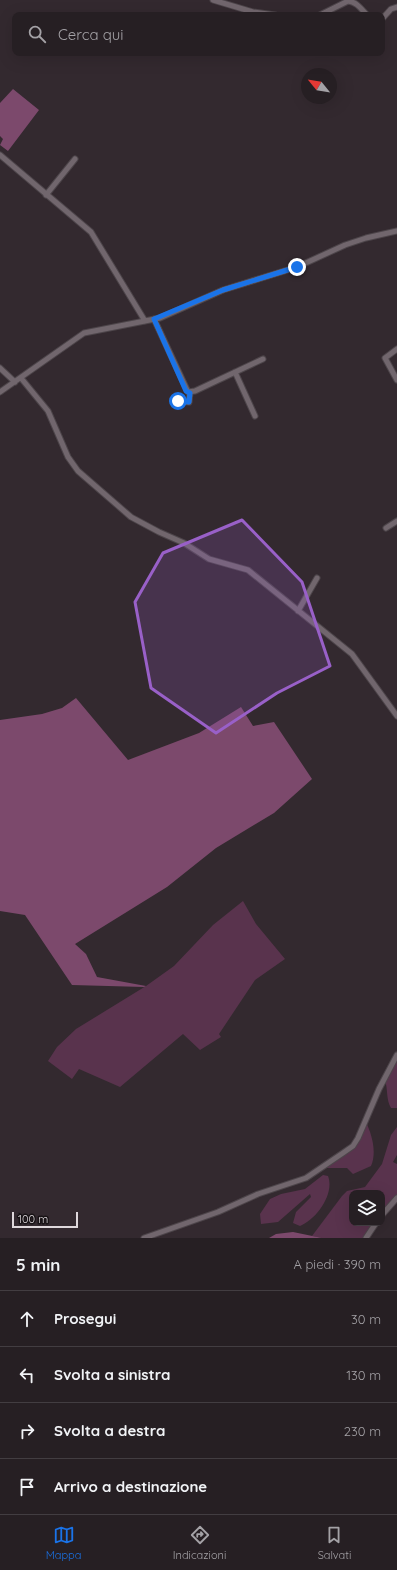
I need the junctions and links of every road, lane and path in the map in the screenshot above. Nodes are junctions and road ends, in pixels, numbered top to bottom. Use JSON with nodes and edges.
{"nodes":[{"id":1,"x":213,"y":0,"type":"edge"},
{"id":2,"x":397,"y":7,"type":"edge"},
{"id":3,"x":253,"y":12,"type":"edge"},
{"id":4,"x":326,"y":12,"type":"edge"},
{"id":5,"x":364,"y":12,"type":"edge"},
{"id":6,"x":385,"y":15,"type":"edge"},
{"id":7,"x":0,"y":155,"type":"edge"},
{"id":8,"x":75,"y":159,"type":"dead end"},
{"id":9,"x":46,"y":195,"type":"junction"},
{"id":10,"x":397,"y":231,"type":"edge"},
{"id":11,"x":154,"y":319,"type":"junction"},
{"id":12,"x":145,"y":321,"type":"junction"},
{"id":13,"x":397,"y":349,"type":"edge"},
{"id":14,"x":263,"y":359,"type":"dead end"},
{"id":15,"x":0,"y":368,"type":"edge"},
{"id":16,"x":235,"y":372,"type":"junction"},
{"id":17,"x":21,"y":378,"type":"junction"},
{"id":18,"x":397,"y":380,"type":"edge"},
{"id":19,"x":15,"y":382,"type":"junction"},
{"id":20,"x":0,"y":392,"type":"edge"},
{"id":21,"x":190,"y":393,"type":"junction"},
{"id":22,"x":178,"y":401,"type":"dead end"},
{"id":23,"x":255,"y":416,"type":"dead end"},
{"id":24,"x":397,"y":521,"type":"edge"},
{"id":25,"x":386,"y":528,"type":"dead end"},
{"id":26,"x":317,"y":578,"type":"dead end"},
{"id":27,"x":298,"y":611,"type":"junction"},
{"id":28,"x":397,"y":716,"type":"edge"},
{"id":29,"x":397,"y":1055,"type":"edge"},
{"id":30,"x":397,"y":1198,"type":"edge"},
{"id":31,"x":385,"y":1212,"type":"edge"},
{"id":32,"x":374,"y":1226,"type":"edge"},
{"id":33,"x":144,"y":1238,"type":"edge"},
{"id":34,"x":366,"y":1238,"type":"edge"}],
"edges":[{"from":1,"to":3,"type":"street"},
{"from":2,"to":6,"type":"street"},
{"from":4,"to":5,"type":"street"},
{"from":7,"to":9,"type":"street"},
{"from":8,"to":9,"type":"street"},
{"from":9,"to":12,"type":"street"},
{"from":10,"to":11,"type":"street"},
{"from":11,"to":12,"type":"street"},
{"from":11,"to":21,"type":"street"},
{"from":12,"to":17,"type":"street"},
{"from":13,"to":18,"type":"street"},
{"from":14,"to":16,"type":"street"},
{"from":15,"to":19,"type":"street"},
{"from":16,"to":21,"type":"street"},
{"from":16,"to":23,"type":"street"},
{"from":17,"to":19,"type":"street"},
{"from":17,"to":27,"type":"street"},
{"from":19,"to":20,"type":"street"},
{"from":21,"to":22,"type":"street"},
{"from":24,"to":25,"type":"street"},
{"from":26,"to":27,"type":"street"},
{"from":27,"to":28,"type":"street"},
{"from":29,"to":33,"type":"street"},
{"from":30,"to":31,"type":"street"},
{"from":32,"to":34,"type":"street"}]}
